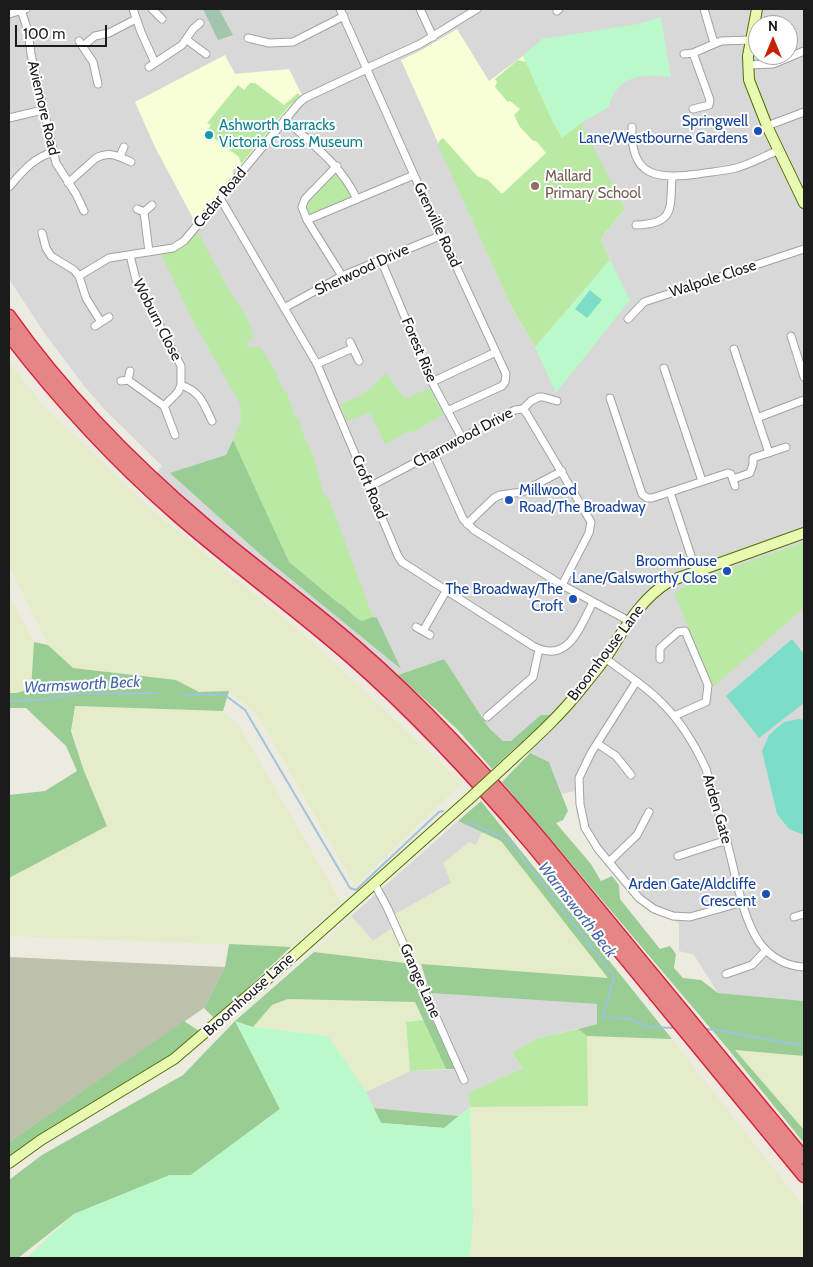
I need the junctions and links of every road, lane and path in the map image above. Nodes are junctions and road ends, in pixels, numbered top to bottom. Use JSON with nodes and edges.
{"nodes":[{"id":1,"x":135,"y":9,"type":"edge"},
{"id":2,"x":152,"y":9,"type":"edge"},
{"id":3,"x":420,"y":9,"type":"edge"},
{"id":4,"x":477,"y":9,"type":"edge"},
{"id":5,"x":704,"y":9,"type":"edge"},
{"id":6,"x":24,"y":10,"type":"edge"},
{"id":7,"x":342,"y":12,"type":"edge"},
{"id":8,"x":9,"y":14,"type":"edge"},
{"id":9,"x":136,"y":19,"type":"junction"},
{"id":10,"x":162,"y":19,"type":"dead end"},
{"id":11,"x":200,"y":23,"type":"dead end"},
{"id":12,"x":261,"y":32,"type":"dead end"},
{"id":13,"x":433,"y":37,"type":"junction"},
{"id":14,"x":248,"y":38,"type":"dead end"},
{"id":15,"x":187,"y":40,"type":"junction"},
{"id":16,"x":748,"y":40,"type":"edge"},
{"id":17,"x":258,"y":41,"type":"junction"},
{"id":18,"x":714,"y":43,"type":"junction"},
{"id":19,"x":804,"y":52,"type":"edge"},
{"id":20,"x":693,"y":53,"type":"junction"},
{"id":21,"x":206,"y":54,"type":"dead end"},
{"id":22,"x":684,"y":54,"type":"dead end"},
{"id":23,"x":748,"y":66,"type":"joint"},
{"id":24,"x":367,"y":69,"type":"junction"},
{"id":25,"x":98,"y":84,"type":"dead end"},
{"id":26,"x":693,"y":108,"type":"dead end"},
{"id":27,"x":44,"y":110,"type":"junction"},
{"id":28,"x":804,"y":112,"type":"edge"},
{"id":29,"x":9,"y":118,"type":"edge"},
{"id":30,"x":285,"y":119,"type":"junction"},
{"id":31,"x":767,"y":126,"type":"junction"},
{"id":32,"x":632,"y":127,"type":"dead end"},
{"id":33,"x":124,"y":147,"type":"dead end"},
{"id":34,"x":779,"y":150,"type":"junction"},
{"id":35,"x":53,"y":152,"type":"junction"},
{"id":36,"x":120,"y":156,"type":"junction"},
{"id":37,"x":131,"y":162,"type":"dead end"},
{"id":38,"x":337,"y":166,"type":"junction"},
{"id":39,"x":414,"y":175,"type":"junction"},
{"id":40,"x":672,"y":177,"type":"junction"},
{"id":41,"x":68,"y":183,"type":"junction"},
{"id":42,"x":9,"y":186,"type":"edge"},
{"id":43,"x":220,"y":198,"type":"junction"},
{"id":44,"x":358,"y":199,"type":"junction"},
{"id":45,"x":79,"y":200,"type":"junction"},
{"id":46,"x":804,"y":203,"type":"edge"},
{"id":47,"x":70,"y":204,"type":"dead end"},
{"id":48,"x":152,"y":205,"type":"dead end"},
{"id":49,"x":84,"y":211,"type":"dead end"},
{"id":50,"x":307,"y":220,"type":"junction"},
{"id":51,"x":636,"y":225,"type":"dead end"},
{"id":52,"x":42,"y":233,"type":"dead end"},
{"id":53,"x":442,"y":235,"type":"junction"},
{"id":54,"x":45,"y":245,"type":"junction"},
{"id":55,"x":36,"y":247,"type":"dead end"},
{"id":56,"x":804,"y":249,"type":"edge"},
{"id":57,"x":149,"y":252,"type":"junction"},
{"id":58,"x":130,"y":255,"type":"junction"},
{"id":59,"x":381,"y":260,"type":"junction"},
{"id":60,"x":79,"y":276,"type":"junction"},
{"id":61,"x":342,"y":276,"type":"junction"},
{"id":62,"x":284,"y":308,"type":"junction"},
{"id":63,"x":9,"y":316,"type":"edge"},
{"id":64,"x":109,"y":317,"type":"dead end"},
{"id":65,"x":628,"y":319,"type":"dead end"},
{"id":66,"x":9,"y":335,"type":"edge"},
{"id":67,"x":792,"y":336,"type":"dead end"},
{"id":68,"x":734,"y":349,"type":"dead end"},
{"id":69,"x":496,"y":352,"type":"junction"},
{"id":70,"x":359,"y":361,"type":"dead end"},
{"id":71,"x":317,"y":364,"type":"junction"},
{"id":72,"x":664,"y":368,"type":"dead end"},
{"id":73,"x":130,"y":371,"type":"dead end"},
{"id":74,"x":804,"y":377,"type":"edge"},
{"id":75,"x":432,"y":382,"type":"junction"},
{"id":76,"x":181,"y":385,"type":"junction"},
{"id":77,"x":610,"y":398,"type":"dead end"},
{"id":78,"x":804,"y":400,"type":"edge"},
{"id":79,"x":557,"y":401,"type":"dead end"},
{"id":80,"x":164,"y":406,"type":"junction"},
{"id":81,"x":523,"y":409,"type":"junction"},
{"id":82,"x":447,"y":411,"type":"junction"},
{"id":83,"x":757,"y":418,"type":"junction"},
{"id":84,"x":212,"y":421,"type":"dead end"},
{"id":85,"x":175,"y":435,"type":"dead end"},
{"id":86,"x":462,"y":438,"type":"junction"},
{"id":87,"x":786,"y":447,"type":"dead end"},
{"id":88,"x":769,"y":453,"type":"junction"},
{"id":89,"x":434,"y":454,"type":"junction"},
{"id":90,"x":562,"y":471,"type":"junction"},
{"id":91,"x":702,"y":481,"type":"junction"},
{"id":92,"x":369,"y":487,"type":"junction"},
{"id":93,"x":670,"y":492,"type":"junction"},
{"id":94,"x":467,"y":524,"type":"junction"},
{"id":95,"x":804,"y":533,"type":"edge"},
{"id":96,"x":696,"y":570,"type":"junction"},
{"id":97,"x":562,"y":585,"type":"junction"},
{"id":98,"x":446,"y":591,"type":"junction"},
{"id":99,"x":593,"y":602,"type":"junction"},
{"id":100,"x":629,"y":621,"type":"junction"},
{"id":101,"x":430,"y":635,"type":"dead end"},
{"id":102,"x":539,"y":649,"type":"junction"},
{"id":103,"x":605,"y":658,"type":"junction"},
{"id":104,"x":660,"y":659,"type":"dead end"},
{"id":105,"x":636,"y":682,"type":"junction"},
{"id":106,"x":674,"y":716,"type":"junction"},
{"id":107,"x":487,"y":717,"type":"dead end"},
{"id":108,"x":598,"y":744,"type":"junction"},
{"id":109,"x":631,"y":776,"type":"dead end"},
{"id":110,"x":649,"y":812,"type":"dead end"},
{"id":111,"x":726,"y":840,"type":"junction"},
{"id":112,"x":678,"y":856,"type":"dead end"},
{"id":113,"x":609,"y":862,"type":"junction"},
{"id":114,"x":374,"y":883,"type":"junction"},
{"id":115,"x":743,"y":902,"type":"junction"},
{"id":116,"x":804,"y":914,"type":"edge"},
{"id":117,"x":794,"y":917,"type":"dead end"},
{"id":118,"x":766,"y":950,"type":"junction"},
{"id":119,"x":804,"y":967,"type":"edge"},
{"id":120,"x":726,"y":974,"type":"dead end"},
{"id":121,"x":690,"y":1029,"type":"junction"},
{"id":122,"x":464,"y":1080,"type":"dead end"},
{"id":123,"x":804,"y":1158,"type":"edge"},
{"id":124,"x":9,"y":1163,"type":"edge"},
{"id":125,"x":804,"y":1176,"type":"edge"}],
"edges":[{"from":1,"to":9,"type":"street"},
{"from":2,"to":10,"type":"street"},
{"from":3,"to":13,"type":"street"},
{"from":4,"to":13,"type":"street","name":"Cedar Road"},
{"from":5,"to":18,"type":"street"},
{"from":6,"to":8,"type":"street"},
{"from":6,"to":27,"type":"street","name":"Aviemore Road"},
{"from":7,"to":17,"type":"street"},
{"from":7,"to":24,"type":"street","name":"Grenville Road"},
{"from":9,"to":15,"type":"street"},
{"from":9,"to":25,"type":"street"},
{"from":11,"to":15,"type":"street"},
{"from":12,"to":17,"type":"street"},
{"from":13,"to":24,"type":"street","name":"Cedar Road"},
{"from":14,"to":17,"type":"street"},
{"from":15,"to":21,"type":"street"},
{"from":16,"to":18,"type":"street"},
{"from":18,"to":20,"type":"street"},
{"from":19,"to":23,"type":"street"},
{"from":20,"to":22,"type":"street"},
{"from":20,"to":26,"type":"street"},
{"from":23,"to":31,"type":"street"},
{"from":24,"to":30,"type":"street","name":"Cedar Road"},
{"from":24,"to":39,"type":"street","name":"Grenville Road"},
{"from":27,"to":29,"type":"street"},
{"from":27,"to":35,"type":"street","name":"Aviemore Road"},
{"from":28,"to":31,"type":"street"},
{"from":30,"to":38,"type":"street"},
{"from":30,"to":43,"type":"street","name":"Cedar Road"},
{"from":31,"to":34,"type":"street"},
{"from":32,"to":40,"type":"street"},
{"from":33,"to":36,"type":"street"},
{"from":34,"to":40,"type":"street"},
{"from":34,"to":46,"type":"street"},
{"from":35,"to":41,"type":"street","name":"Aviemore Road"},
{"from":35,"to":42,"type":"street"},
{"from":36,"to":37,"type":"street"},
{"from":36,"to":41,"type":"street"},
{"from":38,"to":44,"type":"street"},
{"from":38,"to":50,"type":"street"},
{"from":39,"to":44,"type":"street"},
{"from":39,"to":53,"type":"street","name":"Grenville Road"},
{"from":40,"to":51,"type":"street"},
{"from":41,"to":45,"type":"street","name":"Aviemore Road"},
{"from":43,"to":57,"type":"street","name":"Cedar Road"},
{"from":43,"to":62,"type":"street","name":"Croft Road"},
{"from":44,"to":50,"type":"street"},
{"from":45,"to":47,"type":"street"},
{"from":45,"to":49,"type":"street","name":"Aviemore Road"},
{"from":48,"to":57,"type":"street"},
{"from":50,"to":61,"type":"street"},
{"from":52,"to":54,"type":"street"},
{"from":53,"to":59,"type":"street","name":"Sherwood Drive"},
{"from":53,"to":69,"type":"street","name":"Grenville Road"},
{"from":54,"to":55,"type":"street"},
{"from":54,"to":60,"type":"street"},
{"from":56,"to":65,"type":"street","name":"Walpole Close"},
{"from":57,"to":58,"type":"street","name":"Cedar Road"},
{"from":58,"to":60,"type":"street","name":"Cedar Road"},
{"from":58,"to":76,"type":"street","name":"Woburn Close"},
{"from":59,"to":61,"type":"street","name":"Sherwood Drive"},
{"from":59,"to":75,"type":"street","name":"Forest Rise"},
{"from":60,"to":64,"type":"street"},
{"from":61,"to":62,"type":"street","name":"Sherwood Drive"},
{"from":62,"to":71,"type":"street","name":"Croft Road"},
{"from":63,"to":121,"type":"highway"},
{"from":66,"to":121,"type":"highway"},
{"from":67,"to":74,"type":"street"},
{"from":68,"to":83,"type":"street"},
{"from":69,"to":75,"type":"street"},
{"from":69,"to":82,"type":"street","name":"Grenville Road"},
{"from":70,"to":71,"type":"street"},
{"from":71,"to":92,"type":"street","name":"Croft Road"},
{"from":72,"to":91,"type":"street"},
{"from":73,"to":80,"type":"street"},
{"from":75,"to":82,"type":"street","name":"Forest Rise"},
{"from":76,"to":80,"type":"street"},
{"from":76,"to":84,"type":"street"},
{"from":77,"to":93,"type":"street"},
{"from":78,"to":83,"type":"street"},
{"from":79,"to":81,"type":"street","name":"Charnwood Drive"},
{"from":80,"to":85,"type":"street"},
{"from":81,"to":86,"type":"street","name":"Charnwood Drive"},
{"from":81,"to":90,"type":"street"},
{"from":82,"to":86,"type":"street","name":"Forest Rise"},
{"from":83,"to":88,"type":"street"},
{"from":86,"to":89,"type":"street","name":"Charnwood Drive"},
{"from":87,"to":88,"type":"street"},
{"from":88,"to":91,"type":"street"},
{"from":89,"to":92,"type":"street","name":"Charnwood Drive"},
{"from":89,"to":94,"type":"street"},
{"from":90,"to":94,"type":"street"},
{"from":90,"to":97,"type":"street"},
{"from":91,"to":93,"type":"street"},
{"from":92,"to":98,"type":"street","name":"Croft Road"},
{"from":93,"to":96,"type":"street"},
{"from":94,"to":97,"type":"street"},
{"from":95,"to":96,"type":"street","name":"Broomhouse Lane"},
{"from":96,"to":100,"type":"street","name":"Broomhouse Lane"},
{"from":97,"to":99,"type":"street"},
{"from":98,"to":101,"type":"street"},
{"from":98,"to":102,"type":"street","name":"Croft Road"},
{"from":99,"to":100,"type":"street"},
{"from":99,"to":102,"type":"street"},
{"from":100,"to":103,"type":"street","name":"Broomhouse Lane"},
{"from":102,"to":107,"type":"street"},
{"from":103,"to":105,"type":"street","name":"Arden Gate"},
{"from":103,"to":114,"type":"street","name":"Broomhouse Lane","bridge":true},
{"from":104,"to":106,"type":"street"},
{"from":105,"to":106,"type":"street","name":"Arden Gate"},
{"from":105,"to":108,"type":"street"},
{"from":106,"to":111,"type":"street","name":"Arden Gate"},
{"from":108,"to":109,"type":"street"},
{"from":108,"to":113,"type":"street"},
{"from":110,"to":113,"type":"street"},
{"from":111,"to":112,"type":"street"},
{"from":111,"to":115,"type":"street","name":"Arden Gate"},
{"from":113,"to":115,"type":"street"},
{"from":114,"to":122,"type":"street","name":"Grange Lane"},
{"from":114,"to":124,"type":"street","name":"Broomhouse Lane"},
{"from":115,"to":118,"type":"street","name":"Arden Gate"},
{"from":116,"to":117,"type":"street"},
{"from":118,"to":119,"type":"street","name":"Arden Gate"},
{"from":118,"to":120,"type":"street"},
{"from":121,"to":123,"type":"highway"},
{"from":121,"to":125,"type":"highway"}]}
